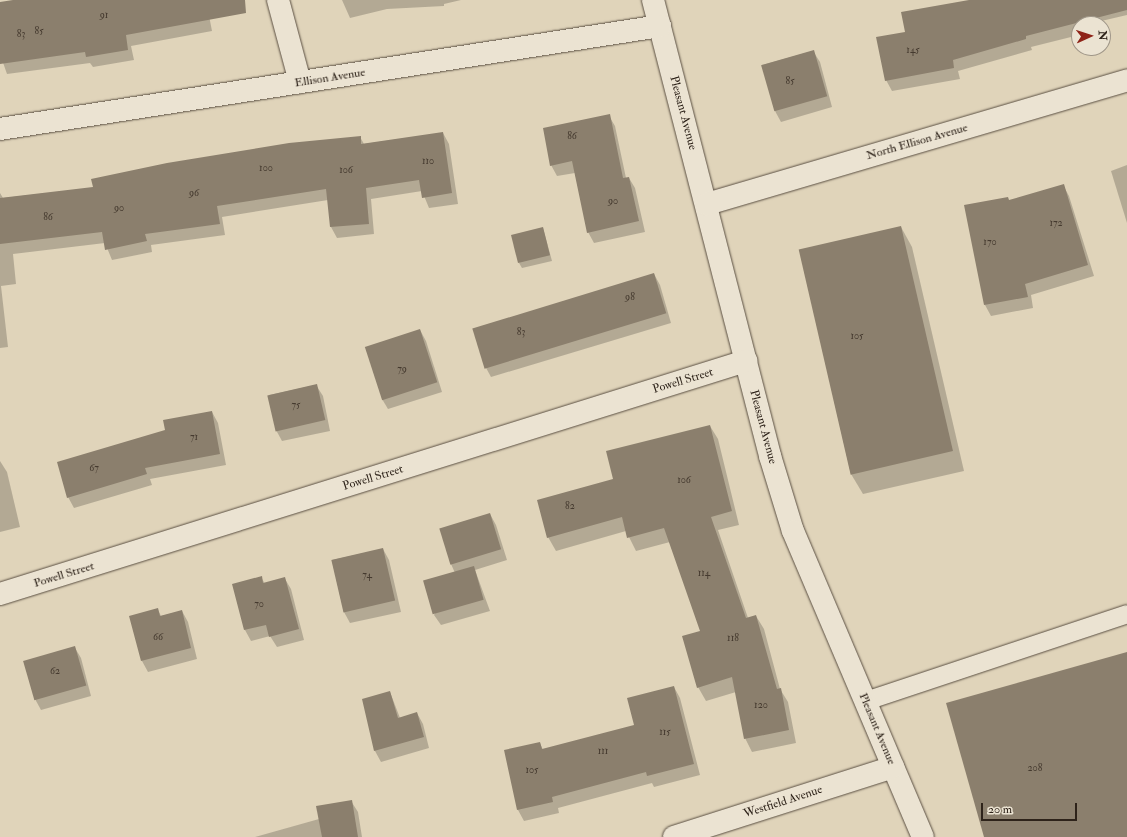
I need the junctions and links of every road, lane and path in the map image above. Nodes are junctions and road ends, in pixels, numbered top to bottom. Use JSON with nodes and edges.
{"nodes":[{"id":1,"x":278,"y":0,"type":"edge"},
{"id":2,"x":653,"y":0,"type":"edge"},
{"id":3,"x":660,"y":26,"type":"junction"},
{"id":4,"x":1127,"y":80,"type":"edge"},
{"id":5,"x":300,"y":82,"type":"junction"},
{"id":6,"x":0,"y":129,"type":"edge"},
{"id":7,"x":707,"y":204,"type":"junction"},
{"id":8,"x":746,"y":361,"type":"junction"},
{"id":9,"x":0,"y":594,"type":"edge"},
{"id":10,"x":1127,"y":614,"type":"edge"},
{"id":11,"x":866,"y":701,"type":"junction"},
{"id":12,"x":893,"y":767,"type":"junction"},
{"id":13,"x":674,"y":837,"type":"edge"},
{"id":14,"x":923,"y":837,"type":"edge"}],
"edges":[{"from":1,"to":5,"type":"street"},
{"from":2,"to":3,"type":"street","name":"Pleasant Avenue"},
{"from":3,"to":5,"type":"street","name":"Ellison Avenue"},
{"from":3,"to":7,"type":"street","name":"Pleasant Avenue"},
{"from":4,"to":7,"type":"street","name":"North Ellison Avenue"},
{"from":5,"to":6,"type":"street","name":"Ellison Avenue"},
{"from":7,"to":8,"type":"street","name":"Pleasant Avenue"},
{"from":8,"to":9,"type":"street","name":"Powell Street"},
{"from":8,"to":11,"type":"street","name":"Pleasant Avenue"},
{"from":10,"to":11,"type":"lane"},
{"from":11,"to":12,"type":"street","name":"Pleasant Avenue"},
{"from":12,"to":13,"type":"street","name":"Westfield Avenue"},
{"from":12,"to":14,"type":"street","name":"Pleasant Avenue"}]}
